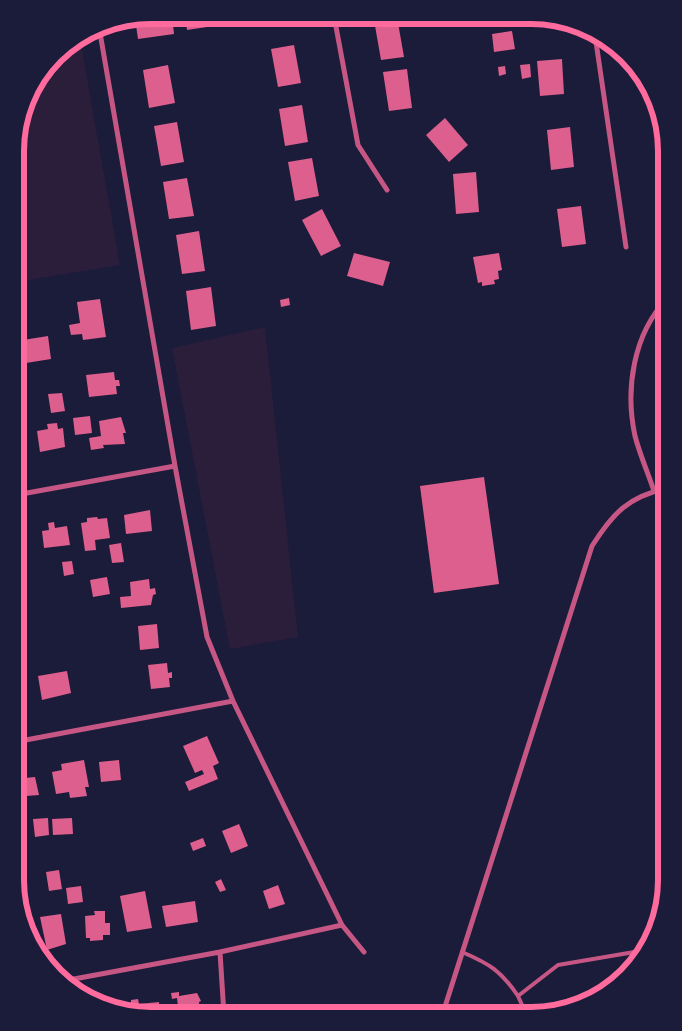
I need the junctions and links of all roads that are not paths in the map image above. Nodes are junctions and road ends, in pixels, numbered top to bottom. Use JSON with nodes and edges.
{"nodes":[{"id":1,"x":335,"y":24,"type":"edge"},
{"id":2,"x":100,"y":35,"type":"edge"},
{"id":3,"x":596,"y":42,"type":"edge"},
{"id":4,"x":387,"y":190,"type":"dead end"},
{"id":5,"x":626,"y":247,"type":"dead end"},
{"id":6,"x":658,"y":313,"type":"edge"},
{"id":7,"x":175,"y":466,"type":"junction"},
{"id":8,"x":658,"y":490,"type":"edge"},
{"id":9,"x":654,"y":491,"type":"junction"},
{"id":10,"x":24,"y":494,"type":"edge"},
{"id":11,"x":233,"y":701,"type":"junction"},
{"id":12,"x":24,"y":740,"type":"edge"},
{"id":13,"x":342,"y":925,"type":"junction"},
{"id":14,"x":220,"y":952,"type":"junction"},
{"id":15,"x":364,"y":952,"type":"dead end"},
{"id":16,"x":462,"y":952,"type":"junction"},
{"id":17,"x":636,"y":952,"type":"edge"},
{"id":18,"x":72,"y":980,"type":"edge"},
{"id":19,"x":518,"y":996,"type":"junction"},
{"id":20,"x":223,"y":1007,"type":"edge"},
{"id":21,"x":445,"y":1007,"type":"edge"},
{"id":22,"x":523,"y":1007,"type":"edge"}],
"edges":[{"from":1,"to":4,"type":"street"},
{"from":2,"to":7,"type":"street"},
{"from":3,"to":5,"type":"street"},
{"from":6,"to":9,"type":"street"},
{"from":7,"to":10,"type":"street"},
{"from":7,"to":11,"type":"street"},
{"from":8,"to":9,"type":"street"},
{"from":9,"to":16,"type":"street"},
{"from":11,"to":12,"type":"street"},
{"from":11,"to":13,"type":"street"},
{"from":13,"to":14,"type":"street"},
{"from":13,"to":15,"type":"street"},
{"from":14,"to":18,"type":"street"},
{"from":14,"to":20,"type":"street"},
{"from":16,"to":19,"type":"lane"},
{"from":16,"to":21,"type":"street"},
{"from":17,"to":19,"type":"lane"},
{"from":19,"to":22,"type":"lane"}]}
